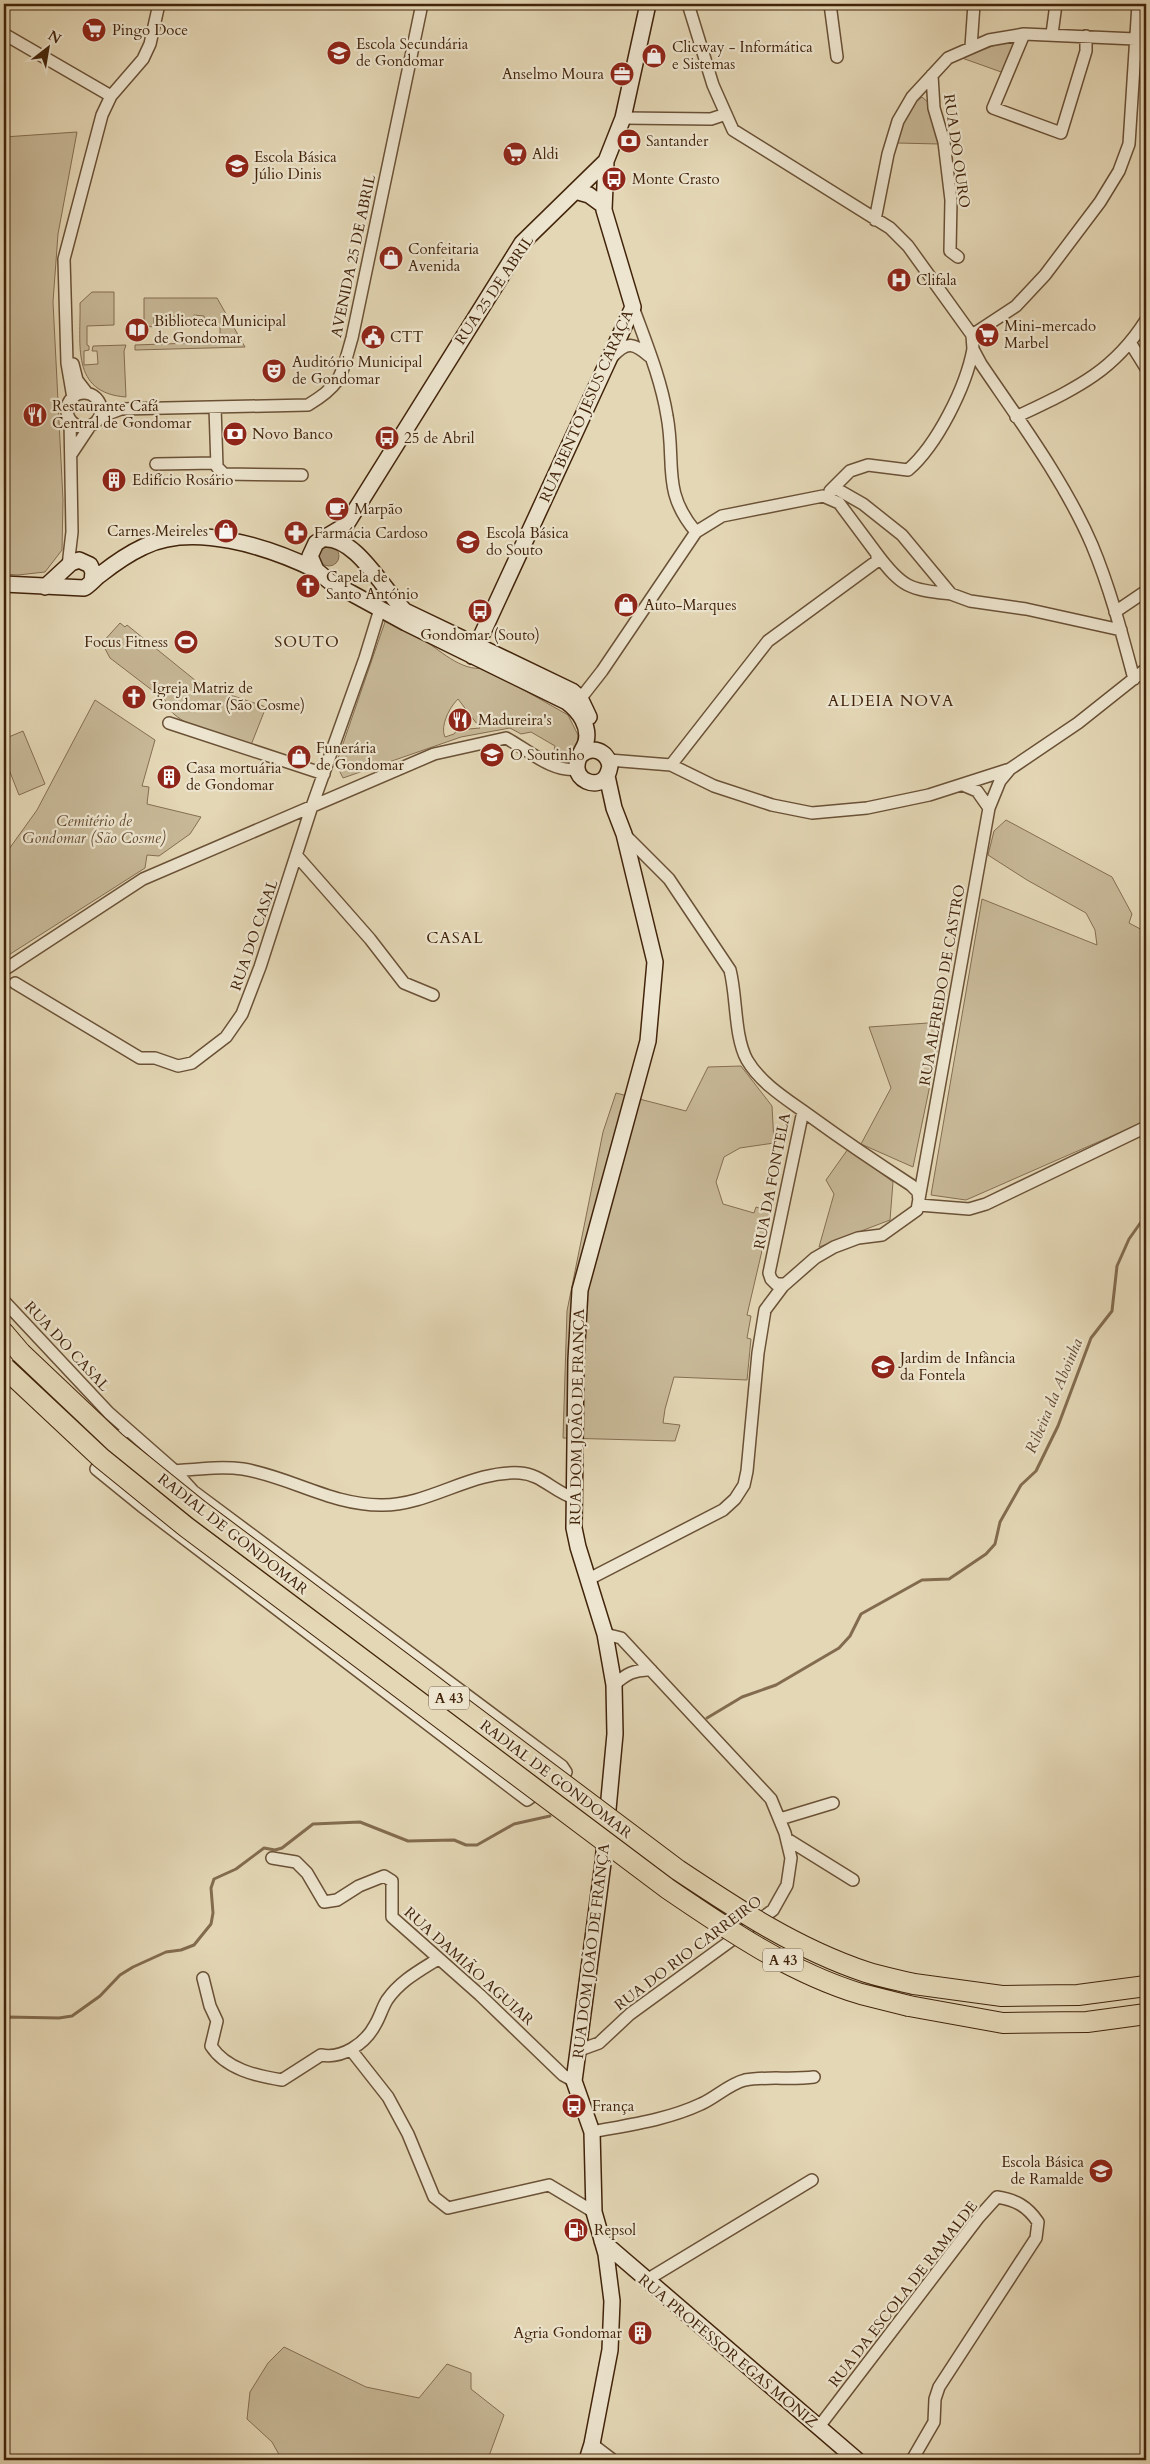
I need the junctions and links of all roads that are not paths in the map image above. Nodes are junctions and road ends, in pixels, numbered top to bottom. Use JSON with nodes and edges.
{"nodes":[{"id":1,"x":159,"y":4,"type":"edge"},
{"id":2,"x":422,"y":4,"type":"edge"},
{"id":3,"x":648,"y":4,"type":"edge"},
{"id":4,"x":688,"y":4,"type":"edge"},
{"id":5,"x":830,"y":4,"type":"edge"},
{"id":6,"x":974,"y":4,"type":"edge"},
{"id":7,"x":1056,"y":4,"type":"edge"},
{"id":8,"x":1138,"y":4,"type":"edge"},
{"id":9,"x":4,"y":34,"type":"edge"},
{"id":10,"x":1024,"y":34,"type":"junction"},
{"id":11,"x":1052,"y":34,"type":"junction"},
{"id":12,"x":1086,"y":36,"type":"junction"},
{"id":13,"x":1135,"y":39,"type":"junction"},
{"id":14,"x":971,"y":47,"type":"junction"},
{"id":15,"x":1141,"y":54,"type":"edge"},
{"id":16,"x":837,"y":57,"type":"dead end"},
{"id":17,"x":932,"y":75,"type":"junction"},
{"id":18,"x":111,"y":96,"type":"junction"},
{"id":19,"x":726,"y":114,"type":"junction"},
{"id":20,"x":623,"y":118,"type":"junction"},
{"id":21,"x":606,"y":161,"type":"junction"},
{"id":22,"x":575,"y":191,"type":"junction"},
{"id":23,"x":604,"y":206,"type":"junction"},
{"id":24,"x":875,"y":220,"type":"junction"},
{"id":25,"x":958,"y":257,"type":"dead end"},
{"id":26,"x":67,"y":266,"type":"junction"},
{"id":27,"x":633,"y":307,"type":"junction"},
{"id":28,"x":1146,"y":320,"type":"edge"},
{"id":29,"x":972,"y":335,"type":"junction"},
{"id":30,"x":1131,"y":344,"type":"junction"},
{"id":31,"x":973,"y":349,"type":"junction"},
{"id":32,"x":650,"y":357,"type":"junction"},
{"id":33,"x":611,"y":358,"type":"junction"},
{"id":34,"x":1146,"y":368,"type":"edge"},
{"id":35,"x":87,"y":393,"type":"junction"},
{"id":36,"x":73,"y":398,"type":"junction"},
{"id":37,"x":99,"y":401,"type":"junction"},
{"id":38,"x":216,"y":407,"type":"junction"},
{"id":39,"x":121,"y":410,"type":"junction"},
{"id":40,"x":1016,"y":416,"type":"junction"},
{"id":41,"x":100,"y":417,"type":"junction"},
{"id":42,"x":70,"y":420,"type":"junction"},
{"id":43,"x":90,"y":426,"type":"junction"},
{"id":44,"x":72,"y":453,"type":"junction"},
{"id":45,"x":217,"y":463,"type":"junction"},
{"id":46,"x":156,"y":464,"type":"dead end"},
{"id":47,"x":302,"y":475,"type":"dead end"},
{"id":48,"x":835,"y":488,"type":"junction"},
{"id":49,"x":823,"y":496,"type":"junction"},
{"id":50,"x":72,"y":532,"type":"junction"},
{"id":51,"x":696,"y":532,"type":"junction"},
{"id":52,"x":319,"y":541,"type":"junction"},
{"id":53,"x":271,"y":551,"type":"junction"},
{"id":54,"x":877,"y":554,"type":"junction"},
{"id":55,"x":119,"y":560,"type":"junction"},
{"id":56,"x":85,"y":561,"type":"junction"},
{"id":57,"x":67,"y":567,"type":"junction"},
{"id":58,"x":316,"y":570,"type":"junction"},
{"id":59,"x":92,"y":581,"type":"junction"},
{"id":60,"x":4,"y":584,"type":"edge"},
{"id":61,"x":45,"y":587,"type":"junction"},
{"id":62,"x":76,"y":588,"type":"junction"},
{"id":63,"x":1146,"y":591,"type":"edge"},
{"id":64,"x":951,"y":594,"type":"junction"},
{"id":65,"x":380,"y":609,"type":"junction"},
{"id":66,"x":1116,"y":612,"type":"junction"},
{"id":67,"x":1121,"y":630,"type":"junction"},
{"id":68,"x":474,"y":651,"type":"junction"},
{"id":69,"x":1146,"y":669,"type":"edge"},
{"id":70,"x":1134,"y":679,"type":"junction"},
{"id":71,"x":574,"y":700,"type":"junction"},
{"id":72,"x":169,"y":723,"type":"dead end"},
{"id":73,"x":605,"y":756,"type":"junction"},
{"id":74,"x":578,"y":762,"type":"junction"},
{"id":75,"x":671,"y":765,"type":"junction"},
{"id":76,"x":1010,"y":769,"type":"junction"},
{"id":77,"x":324,"y":774,"type":"junction"},
{"id":78,"x":607,"y":776,"type":"junction"},
{"id":79,"x":592,"y":783,"type":"junction"},
{"id":80,"x":963,"y":785,"type":"junction"},
{"id":81,"x":311,"y":808,"type":"junction"},
{"id":82,"x":614,"y":808,"type":"junction"},
{"id":83,"x":988,"y":808,"type":"junction"},
{"id":84,"x":624,"y":834,"type":"junction"},
{"id":85,"x":297,"y":856,"type":"junction"},
{"id":86,"x":4,"y":970,"type":"edge"},
{"id":87,"x":15,"y":983,"type":"dead end"},
{"id":88,"x":433,"y":994,"type":"dead end"},
{"id":89,"x":804,"y":1111,"type":"junction"},
{"id":90,"x":1146,"y":1127,"type":"edge"},
{"id":91,"x":925,"y":1168,"type":"junction"},
{"id":92,"x":899,"y":1177,"type":"junction"},
{"id":93,"x":919,"y":1205,"type":"junction"},
{"id":94,"x":785,"y":1284,"type":"junction"},
{"id":95,"x":4,"y":1301,"type":"edge"},
{"id":96,"x":4,"y":1333,"type":"edge"},
{"id":97,"x":4,"y":1367,"type":"edge"},
{"id":98,"x":126,"y":1429,"type":"junction"},
{"id":99,"x":175,"y":1471,"type":"junction"},
{"id":100,"x":574,"y":1498,"type":"junction"},
{"id":101,"x":144,"y":1508,"type":"junction"},
{"id":102,"x":588,"y":1579,"type":"junction"},
{"id":103,"x":605,"y":1634,"type":"junction"},
{"id":104,"x":651,"y":1670,"type":"junction"},
{"id":105,"x":614,"y":1684,"type":"junction"},
{"id":106,"x":832,"y":1803,"type":"dead end"},
{"id":107,"x":780,"y":1819,"type":"junction"},
{"id":108,"x":787,"y":1839,"type":"junction"},
{"id":109,"x":272,"y":1858,"type":"dead end"},
{"id":110,"x":853,"y":1880,"type":"dead end"},
{"id":111,"x":438,"y":1959,"type":"junction"},
{"id":112,"x":203,"y":1978,"type":"dead end"},
{"id":113,"x":1146,"y":1986,"type":"edge"},
{"id":114,"x":1146,"y":2014,"type":"edge"},
{"id":115,"x":351,"y":2050,"type":"junction"},
{"id":116,"x":578,"y":2051,"type":"junction"},
{"id":117,"x":814,"y":2077,"type":"dead end"},
{"id":118,"x":574,"y":2081,"type":"junction"},
{"id":119,"x":592,"y":2132,"type":"junction"},
{"id":120,"x":812,"y":2180,"type":"dead end"},
{"id":121,"x":594,"y":2212,"type":"junction"},
{"id":122,"x":601,"y":2240,"type":"junction"},
{"id":123,"x":645,"y":2280,"type":"junction"},
{"id":124,"x":818,"y":2428,"type":"junction"},
{"id":125,"x":592,"y":2444,"type":"junction"},
{"id":126,"x":587,"y":2460,"type":"edge"},
{"id":127,"x":613,"y":2460,"type":"edge"},
{"id":128,"x":857,"y":2460,"type":"edge"},
{"id":129,"x":912,"y":2460,"type":"edge"}],
"edges":[{"from":1,"to":18,"type":"street"},
{"from":2,"to":38,"type":"street","name":"AVENIDA 25 DE ABRIL"},
{"from":3,"to":20,"type":"main road","name":"RUA 25 DE ABRIL"},
{"from":4,"to":19,"type":"street"},
{"from":5,"to":16,"type":"street"},
{"from":6,"to":14,"type":"street"},
{"from":7,"to":11,"type":"street"},
{"from":8,"to":13,"type":"street"},
{"from":9,"to":18,"type":"street"},
{"from":10,"to":11,"type":"street"},
{"from":10,"to":12,"type":"street"},
{"from":10,"to":14,"type":"street"},
{"from":11,"to":12,"type":"street"},
{"from":12,"to":13,"type":"street"},
{"from":13,"to":15,"type":"street"},
{"from":14,"to":17,"type":"street"},
{"from":15,"to":29,"type":"street"},
{"from":17,"to":24,"type":"street"},
{"from":17,"to":25,"type":"street","name":"RUA DO OURO"},
{"from":18,"to":26,"type":"street"},
{"from":19,"to":20,"type":"street"},
{"from":19,"to":24,"type":"street"},
{"from":20,"to":21,"type":"main road","name":"RUA 25 DE ABRIL"},
{"from":21,"to":22,"type":"main road","name":"RUA 25 DE ABRIL"},
{"from":21,"to":23,"type":"main road","name":"RUA BENTO JESUS CARAÇA"},
{"from":22,"to":23,"type":"main road"},
{"from":22,"to":52,"type":"main road","name":"RUA 25 DE ABRIL"},
{"from":23,"to":27,"type":"main road","name":"RUA BENTO JESUS CARAÇA"},
{"from":24,"to":29,"type":"street"},
{"from":26,"to":35,"type":"street"},
{"from":26,"to":36,"type":"street"},
{"from":27,"to":32,"type":"street"},
{"from":27,"to":33,"type":"main road","name":"RUA BENTO JESUS CARAÇA"},
{"from":28,"to":30,"type":"street"},
{"from":29,"to":31,"type":"street"},
{"from":30,"to":34,"type":"street"},
{"from":30,"to":40,"type":"street"},
{"from":31,"to":40,"type":"street"},
{"from":31,"to":48,"type":"street"},
{"from":32,"to":33,"type":"street"},
{"from":32,"to":51,"type":"street"},
{"from":33,"to":68,"type":"main road","name":"RUA BENTO JESUS CARAÇA"},
{"from":35,"to":36,"type":"street"},
{"from":35,"to":37,"type":"street"},
{"from":36,"to":42,"type":"street"},
{"from":37,"to":39,"type":"street","name":"AVENIDA 25 DE ABRIL"},
{"from":37,"to":41,"type":"street"},
{"from":38,"to":39,"type":"street","name":"AVENIDA 25 DE ABRIL"},
{"from":38,"to":45,"type":"street"},
{"from":39,"to":41,"type":"street","name":"AVENIDA 25 DE ABRIL"},
{"from":40,"to":66,"type":"street"},
{"from":41,"to":43,"type":"street"},
{"from":42,"to":43,"type":"street"},
{"from":42,"to":44,"type":"street"},
{"from":43,"to":44,"type":"street"},
{"from":44,"to":50,"type":"street"},
{"from":45,"to":46,"type":"street"},
{"from":45,"to":47,"type":"street"},
{"from":48,"to":49,"type":"street"},
{"from":48,"to":64,"type":"street"},
{"from":49,"to":51,"type":"street"},
{"from":49,"to":54,"type":"street"},
{"from":50,"to":56,"type":"street"},
{"from":50,"to":57,"type":"street"},
{"from":51,"to":71,"type":"street"},
{"from":52,"to":53,"type":"main road"},
{"from":52,"to":58,"type":"main road"},
{"from":52,"to":68,"type":"main road"},
{"from":53,"to":55,"type":"main road"},
{"from":53,"to":58,"type":"main road"},
{"from":54,"to":64,"type":"street"},
{"from":54,"to":75,"type":"street"},
{"from":55,"to":56,"type":"main road"},
{"from":55,"to":59,"type":"main road"},
{"from":56,"to":57,"type":"main road"},
{"from":56,"to":59,"type":"main road"},
{"from":57,"to":61,"type":"main road"},
{"from":57,"to":62,"type":"main road"},
{"from":58,"to":65,"type":"main road"},
{"from":59,"to":62,"type":"main road"},
{"from":60,"to":61,"type":"main road"},
{"from":61,"to":62,"type":"main road"},
{"from":63,"to":66,"type":"street"},
{"from":64,"to":67,"type":"street"},
{"from":65,"to":68,"type":"main road"},
{"from":65,"to":77,"type":"street","name":"RUA DO CASAL"},
{"from":66,"to":67,"type":"street"},
{"from":67,"to":70,"type":"street"},
{"from":68,"to":71,"type":"main road"},
{"from":69,"to":70,"type":"street"},
{"from":70,"to":76,"type":"street"},
{"from":71,"to":73,"type":"main road"},
{"from":71,"to":74,"type":"main road"},
{"from":72,"to":77,"type":"street"},
{"from":73,"to":74,"type":"main road"},
{"from":73,"to":75,"type":"street"},
{"from":73,"to":78,"type":"main road"},
{"from":74,"to":79,"type":"main road"},
{"from":74,"to":81,"type":"street"},
{"from":75,"to":80,"type":"street"},
{"from":76,"to":80,"type":"street"},
{"from":76,"to":83,"type":"street","name":"RUA ALFREDO DE CASTRO"},
{"from":77,"to":81,"type":"street","name":"RUA DO CASAL"},
{"from":78,"to":79,"type":"main road"},
{"from":78,"to":82,"type":"main road","name":"RUA DOM JOÃO DE FRANÇA"},
{"from":79,"to":82,"type":"main road","name":"RUA DOM JOÃO DE FRANÇA"},
{"from":80,"to":83,"type":"street"},
{"from":81,"to":85,"type":"street","name":"RUA DO CASAL"},
{"from":81,"to":86,"type":"street"},
{"from":82,"to":84,"type":"main road","name":"RUA DOM JOÃO DE FRANÇA"},
{"from":83,"to":91,"type":"street","name":"RUA ALFREDO DE CASTRO"},
{"from":84,"to":89,"type":"street","name":"RUA DA FONTELA"},
{"from":84,"to":100,"type":"main road","name":"RUA DOM JOÃO DE FRANÇA"},
{"from":85,"to":87,"type":"street","name":"RUA DO CASAL"},
{"from":85,"to":88,"type":"street"},
{"from":89,"to":92,"type":"street"},
{"from":89,"to":94,"type":"street","name":"RUA DA FONTELA"},
{"from":90,"to":93,"type":"street"},
{"from":91,"to":92,"type":"street"},
{"from":91,"to":93,"type":"street","name":"RUA ALFREDO DE CASTRO"},
{"from":92,"to":93,"type":"street"},
{"from":93,"to":94,"type":"street"},
{"from":94,"to":102,"type":"street"},
{"from":95,"to":98,"type":"street","name":"RUA DO CASAL"},
{"from":96,"to":113,"type":"highway","name":"RADIAL DE GONDOMAR","number":"A 43","bridge":true},
{"from":97,"to":114,"type":"highway","name":"RADIAL DE GONDOMAR","number":"A 43","bridge":true},
{"from":98,"to":99,"type":"street","name":"RUA DO CASAL"},
{"from":98,"to":101,"type":"street"},
{"from":99,"to":100,"type":"street"},
{"from":99,"to":101,"type":"street"},
{"from":99,"to":101,"type":"street","name":"RUA DO CASAL"},
{"from":100,"to":102,"type":"main road","name":"RUA DOM JOÃO DE FRANÇA"},
{"from":102,"to":103,"type":"main road","name":"RUA DOM JOÃO DE FRANÇA"},
{"from":103,"to":104,"type":"street","name":"RUA DO RIO CARREIRO"},
{"from":103,"to":105,"type":"main road","name":"RUA DOM JOÃO DE FRANÇA"},
{"from":104,"to":105,"type":"street"},
{"from":104,"to":107,"type":"street","name":"RUA DO RIO CARREIRO"},
{"from":105,"to":116,"type":"main road","name":"RUA DOM JOÃO DE FRANÇA"},
{"from":106,"to":107,"type":"street"},
{"from":107,"to":108,"type":"street","name":"RUA DO RIO CARREIRO"},
{"from":108,"to":110,"type":"street"},
{"from":108,"to":116,"type":"street","name":"RUA DO RIO CARREIRO"},
{"from":109,"to":111,"type":"street","name":"RUA DAMIÃO AGUIAR"},
{"from":111,"to":115,"type":"street"},
{"from":111,"to":118,"type":"street","name":"RUA DAMIÃO AGUIAR"},
{"from":112,"to":115,"type":"street"},
{"from":115,"to":121,"type":"street"},
{"from":116,"to":118,"type":"main road","name":"RUA DOM JOÃO DE FRANÇA"},
{"from":117,"to":119,"type":"street"},
{"from":118,"to":119,"type":"main road","name":"RUA DOM JOÃO DE FRANÇA"},
{"from":119,"to":121,"type":"main road","name":"RUA DOM JOÃO DE FRANÇA"},
{"from":120,"to":123,"type":"street"},
{"from":121,"to":122,"type":"main road","name":"RUA DOM JOÃO DE FRANÇA"},
{"from":122,"to":123,"type":"main road","name":"RUA PROFESSOR EGAS MONIZ"},
{"from":122,"to":125,"type":"main road","name":"RUA DOM JOÃO DE FRANÇA"},
{"from":123,"to":124,"type":"main road","name":"RUA PROFESSOR EGAS MONIZ"},
{"from":124,"to":128,"type":"main road","name":"RUA PROFESSOR EGAS MONIZ"},
{"from":124,"to":129,"type":"street","name":"RUA DA ESCOLA DE RAMALDE"},
{"from":125,"to":126,"type":"main road","name":"RUA DOM JOÃO DE FRANÇA"},
{"from":125,"to":127,"type":"street"}]}
